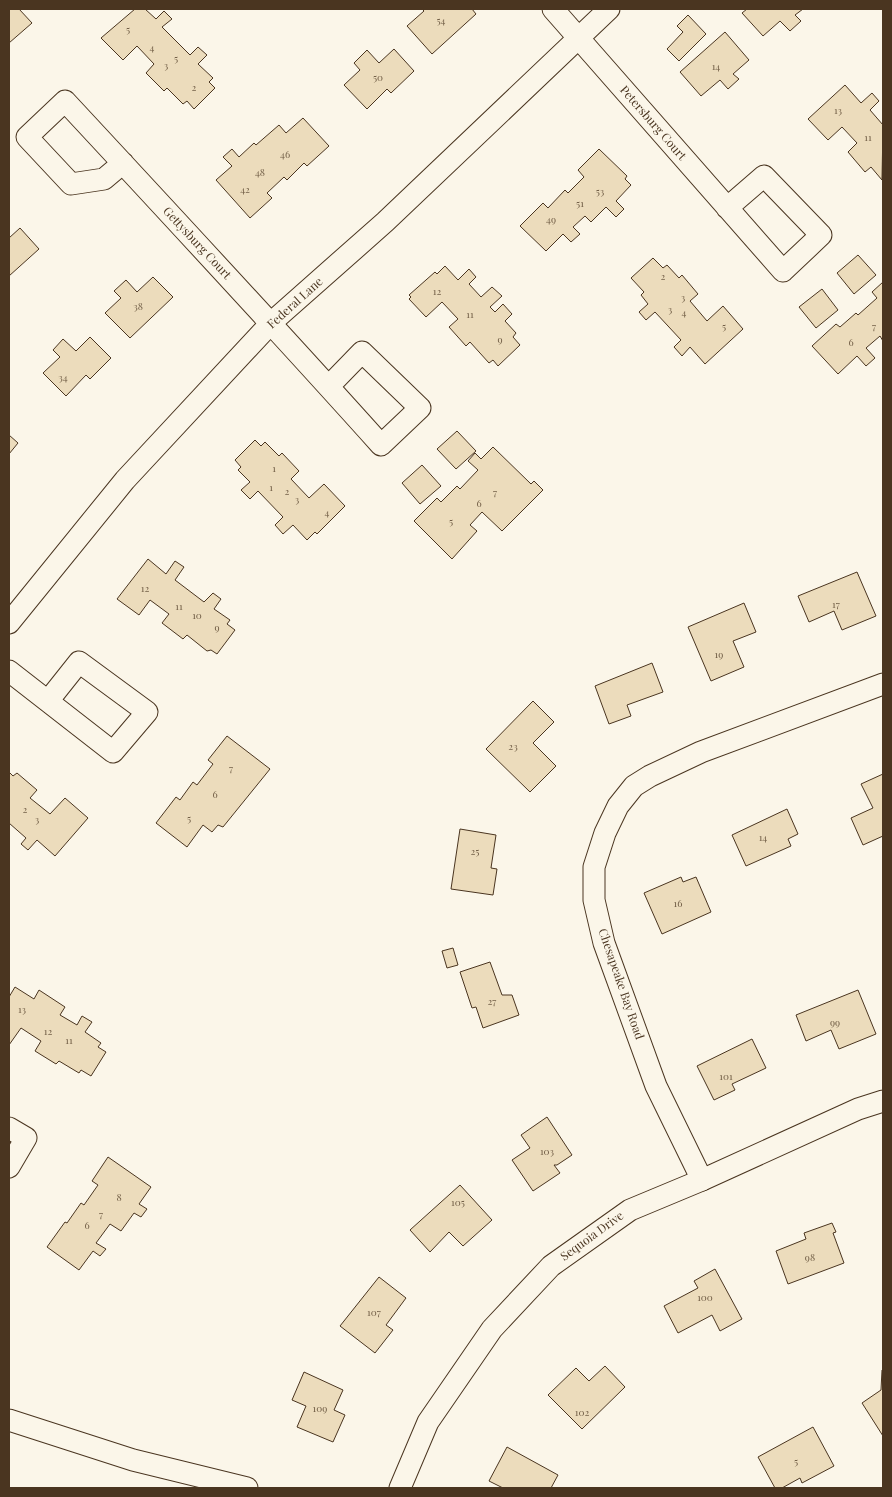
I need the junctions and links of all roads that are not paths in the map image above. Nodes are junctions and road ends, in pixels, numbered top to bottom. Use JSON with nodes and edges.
{"nodes":[{"id":1,"x":553,"y":9,"type":"edge"},
{"id":2,"x":609,"y":9,"type":"edge"},
{"id":3,"x":579,"y":38,"type":"junction"},
{"id":4,"x":123,"y":163,"type":"dead end"},
{"id":5,"x":727,"y":208,"type":"dead end"},
{"id":6,"x":272,"y":322,"type":"junction"},
{"id":7,"x":329,"y":386,"type":"dead end"},
{"id":8,"x":9,"y":623,"type":"edge"},
{"id":9,"x":9,"y":671,"type":"edge"},
{"id":10,"x":883,"y":684,"type":"edge"},
{"id":11,"x":48,"y":701,"type":"junction"},
{"id":12,"x":883,"y":1101,"type":"edge"},
{"id":13,"x":9,"y":1128,"type":"edge"},
{"id":14,"x":9,"y":1167,"type":"edge"},
{"id":15,"x":702,"y":1180,"type":"junction"},
{"id":16,"x":9,"y":1420,"type":"edge"},
{"id":17,"x":247,"y":1488,"type":"edge"},
{"id":18,"x":400,"y":1488,"type":"edge"}],
"edges":[{"from":1,"to":3,"type":"street","name":"Petersburg Court"},
{"from":2,"to":3,"type":"street","name":"Federal Lane"},
{"from":3,"to":5,"type":"street","name":"Petersburg Court"},
{"from":3,"to":6,"type":"street","name":"Federal Lane"},
{"from":4,"to":6,"type":"street","name":"Gettysburg Court"},
{"from":6,"to":7,"type":"street","name":"Gettysburg Court"},
{"from":6,"to":8,"type":"street","name":"Federal Lane"},
{"from":9,"to":11,"type":"street"},
{"from":10,"to":15,"type":"street","name":"Chesapeake Bay Road"},
{"from":11,"to":11,"type":"street"},
{"from":12,"to":15,"type":"street","name":"Sequoia Drive"},
{"from":13,"to":14,"type":"street"},
{"from":15,"to":18,"type":"street","name":"Sequoia Drive"},
{"from":16,"to":17,"type":"street"}]}
